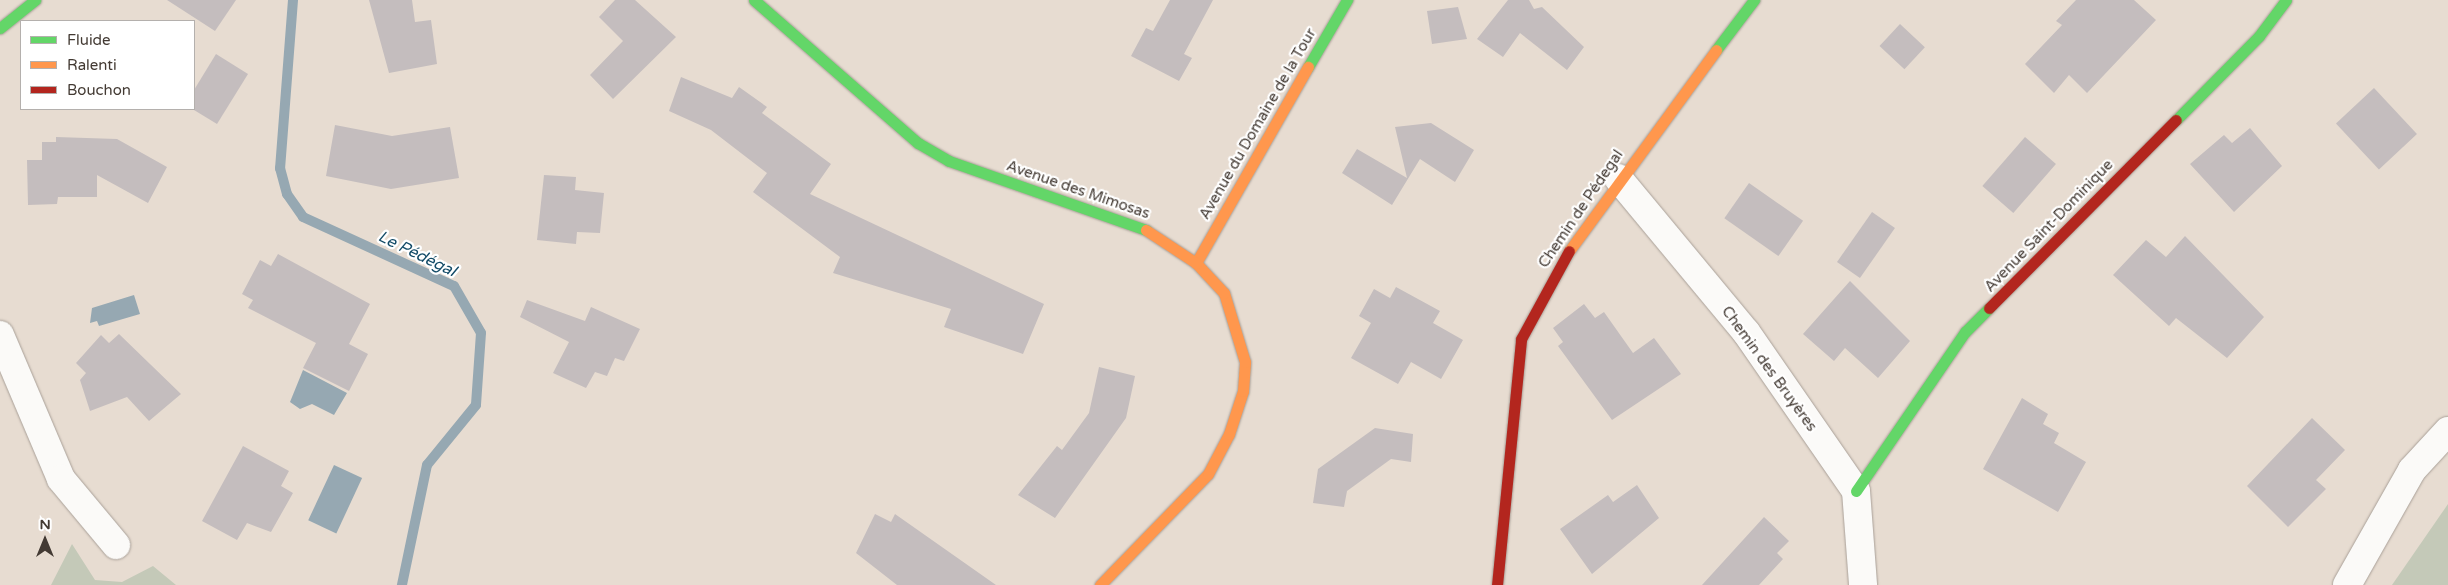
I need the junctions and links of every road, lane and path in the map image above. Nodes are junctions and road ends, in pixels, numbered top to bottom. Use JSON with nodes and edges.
{"nodes":[{"id":1,"x":35,"y":0,"type":"edge"},
{"id":2,"x":754,"y":0,"type":"edge"},
{"id":3,"x":1347,"y":0,"type":"edge"},
{"id":4,"x":1754,"y":0,"type":"edge"},
{"id":5,"x":2286,"y":0,"type":"edge"},
{"id":6,"x":0,"y":28,"type":"edge"},
{"id":7,"x":1618,"y":178,"type":"junction"},
{"id":8,"x":1196,"y":263,"type":"junction"},
{"id":9,"x":3,"y":350,"type":"edge"},
{"id":10,"x":2448,"y":431,"type":"edge"},
{"id":11,"x":1856,"y":491,"type":"junction"},
{"id":12,"x":116,"y":545,"type":"dead end"},
{"id":13,"x":1136,"y":549,"type":"junction"},
{"id":14,"x":1130,"y":576,"type":"dead end"},
{"id":15,"x":1100,"y":585,"type":"edge"},
{"id":16,"x":1496,"y":585,"type":"edge"},
{"id":17,"x":1863,"y":585,"type":"edge"},
{"id":18,"x":2347,"y":585,"type":"edge"}],
"edges":[{"from":1,"to":6,"type":"street"},
{"from":2,"to":8,"type":"street","name":"Avenue des Mimosas"},
{"from":3,"to":8,"type":"street","name":"Avenue du Domaine de la Tour"},
{"from":4,"to":7,"type":"street","name":"Chemin de Pédegal"},
{"from":5,"to":11,"type":"street","name":"Avenue Saint-Dominique"},
{"from":7,"to":11,"type":"street","name":"Chemin des Bruyères"},
{"from":7,"to":16,"type":"street","name":"Chemin de Pédegal"},
{"from":8,"to":13,"type":"street","name":"Avenue des Mimosas"},
{"from":9,"to":12,"type":"street"},
{"from":10,"to":18,"type":"street"},
{"from":11,"to":17,"type":"street"},
{"from":13,"to":14,"type":"street"},
{"from":13,"to":15,"type":"street","name":"Avenue des Mimosas"}]}
